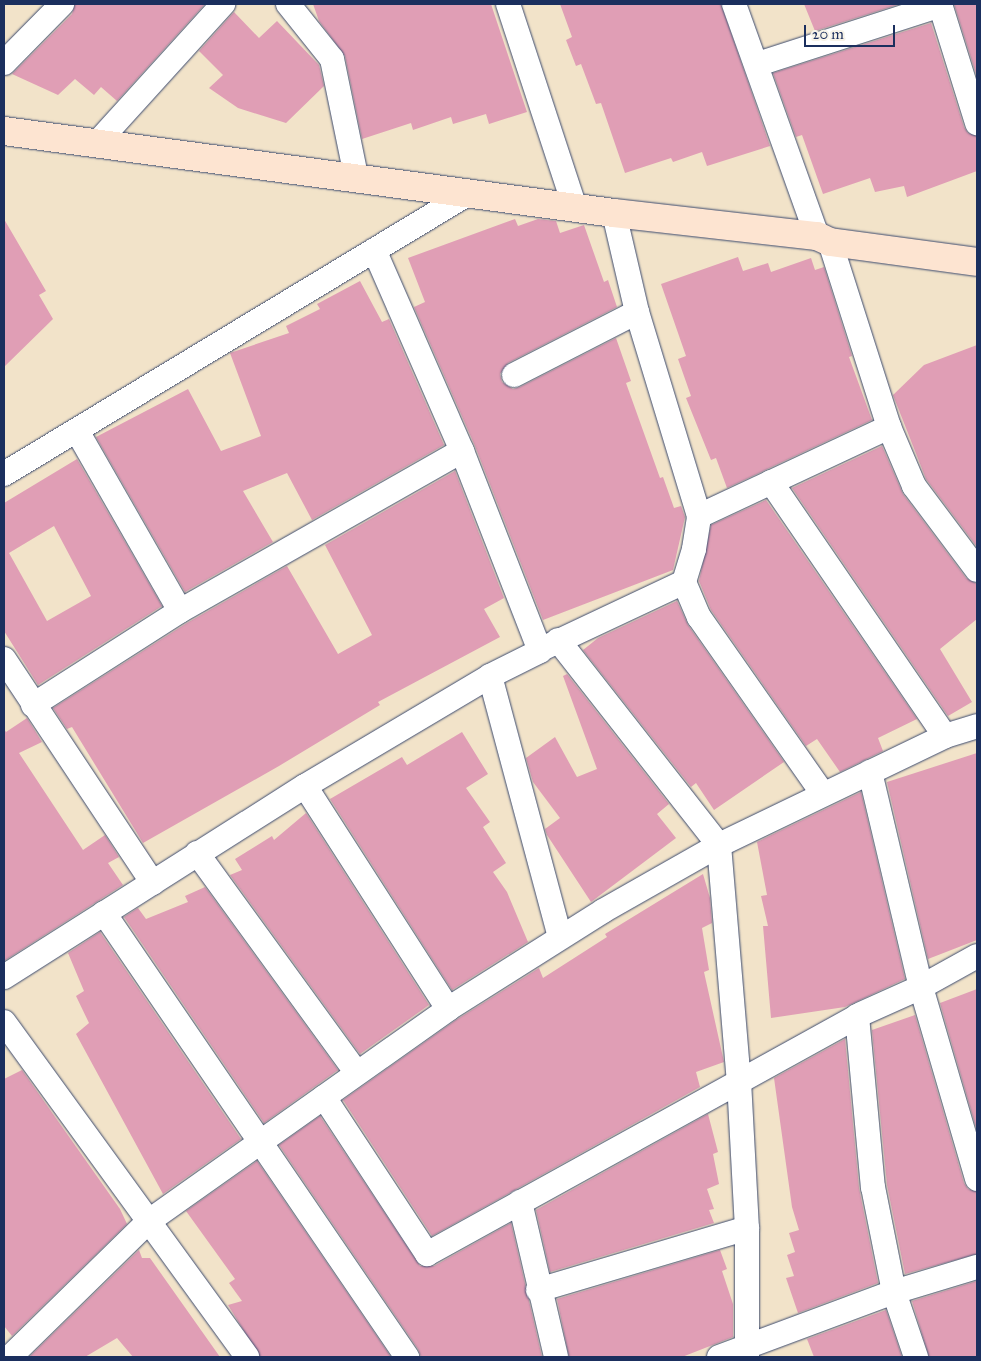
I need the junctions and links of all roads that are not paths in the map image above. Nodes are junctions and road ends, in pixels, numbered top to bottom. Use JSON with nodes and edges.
{"nodes":[{"id":1,"x":62,"y":4,"type":"edge"},
{"id":2,"x":223,"y":4,"type":"edge"},
{"id":3,"x":288,"y":4,"type":"edge"},
{"id":4,"x":508,"y":4,"type":"edge"},
{"id":5,"x":734,"y":4,"type":"edge"},
{"id":6,"x":941,"y":5,"type":"edge"},
{"id":7,"x":4,"y":63,"type":"edge"},
{"id":8,"x":758,"y":64,"type":"junction"},
{"id":9,"x":976,"y":113,"type":"edge"},
{"id":10,"x":4,"y":131,"type":"edge"},
{"id":11,"x":98,"y":144,"type":"junction"},
{"id":12,"x":356,"y":176,"type":"junction"},
{"id":13,"x":469,"y":193,"type":"junction"},
{"id":14,"x":575,"y":208,"type":"junction"},
{"id":15,"x":614,"y":213,"type":"junction"},
{"id":16,"x":824,"y":239,"type":"junction"},
{"id":17,"x":374,"y":250,"type":"junction"},
{"id":18,"x":977,"y":262,"type":"edge"},
{"id":19,"x":637,"y":312,"type":"junction"},
{"id":20,"x":514,"y":375,"type":"dead end"},
{"id":21,"x":889,"y":427,"type":"junction"},
{"id":22,"x":77,"y":431,"type":"junction"},
{"id":23,"x":462,"y":451,"type":"junction"},
{"id":24,"x":4,"y":474,"type":"edge"},
{"id":25,"x":771,"y":482,"type":"junction"},
{"id":26,"x":699,"y":516,"type":"junction"},
{"id":27,"x":977,"y":570,"type":"edge"},
{"id":28,"x":684,"y":582,"type":"junction"},
{"id":29,"x":180,"y":611,"type":"junction"},
{"id":30,"x":549,"y":645,"type":"junction"},
{"id":31,"x":4,"y":659,"type":"edge"},
{"id":32,"x":490,"y":676,"type":"junction"},
{"id":33,"x":33,"y":705,"type":"junction"},
{"id":34,"x":977,"y":726,"type":"edge"},
{"id":35,"x":945,"y":736,"type":"junction"},
{"id":36,"x":870,"y":772,"type":"junction"},
{"id":37,"x":305,"y":786,"type":"junction"},
{"id":38,"x":823,"y":794,"type":"junction"},
{"id":39,"x":719,"y":845,"type":"junction"},
{"id":40,"x":197,"y":853,"type":"junction"},
{"id":41,"x":153,"y":883,"type":"junction"},
{"id":42,"x":104,"y":913,"type":"junction"},
{"id":43,"x":560,"y":937,"type":"junction"},
{"id":44,"x":977,"y":956,"type":"edge"},
{"id":45,"x":4,"y":977,"type":"edge"},
{"id":46,"x":921,"y":987,"type":"junction"},
{"id":47,"x":448,"y":1009,"type":"junction"},
{"id":48,"x":857,"y":1016,"type":"junction"},
{"id":49,"x":4,"y":1022,"type":"edge"},
{"id":50,"x":357,"y":1074,"type":"junction"},
{"id":51,"x":739,"y":1081,"type":"junction"},
{"id":52,"x":324,"y":1097,"type":"junction"},
{"id":53,"x":262,"y":1141,"type":"junction"},
{"id":54,"x":977,"y":1180,"type":"edge"},
{"id":55,"x":520,"y":1202,"type":"junction"},
{"id":56,"x":149,"y":1221,"type":"junction"},
{"id":57,"x":747,"y":1228,"type":"junction"},
{"id":58,"x":977,"y":1267,"type":"edge"},
{"id":59,"x":538,"y":1290,"type":"junction"},
{"id":60,"x":894,"y":1292,"type":"junction"},
{"id":61,"x":747,"y":1353,"type":"edge"},
{"id":62,"x":10,"y":1357,"type":"edge"},
{"id":63,"x":247,"y":1357,"type":"edge"},
{"id":64,"x":407,"y":1357,"type":"edge"},
{"id":65,"x":556,"y":1357,"type":"edge"},
{"id":66,"x":719,"y":1357,"type":"edge"},
{"id":67,"x":916,"y":1357,"type":"edge"}],
"edges":[{"from":1,"to":7,"type":"street"},
{"from":2,"to":11,"type":"street"},
{"from":3,"to":12,"type":"street"},
{"from":4,"to":14,"type":"street"},
{"from":5,"to":8,"type":"street"},
{"from":6,"to":8,"type":"street"},
{"from":6,"to":9,"type":"street"},
{"from":8,"to":16,"type":"street"},
{"from":10,"to":11,"type":"street"},
{"from":11,"to":12,"type":"street"},
{"from":12,"to":13,"type":"street"},
{"from":13,"to":14,"type":"street"},
{"from":13,"to":17,"type":"street"},
{"from":14,"to":15,"type":"street"},
{"from":15,"to":16,"type":"street"},
{"from":15,"to":19,"type":"street"},
{"from":16,"to":18,"type":"street"},
{"from":16,"to":21,"type":"street"},
{"from":17,"to":22,"type":"street"},
{"from":17,"to":23,"type":"street"},
{"from":19,"to":20,"type":"street"},
{"from":19,"to":26,"type":"street"},
{"from":21,"to":25,"type":"street"},
{"from":21,"to":27,"type":"street"},
{"from":22,"to":24,"type":"street"},
{"from":22,"to":29,"type":"street"},
{"from":23,"to":29,"type":"street"},
{"from":23,"to":30,"type":"street"},
{"from":25,"to":26,"type":"street"},
{"from":25,"to":35,"type":"street"},
{"from":26,"to":28,"type":"street"},
{"from":28,"to":30,"type":"street"},
{"from":28,"to":38,"type":"street"},
{"from":29,"to":33,"type":"street"},
{"from":30,"to":32,"type":"street"},
{"from":30,"to":39,"type":"street"},
{"from":31,"to":33,"type":"street"},
{"from":32,"to":37,"type":"street"},
{"from":32,"to":43,"type":"street"},
{"from":33,"to":41,"type":"street"},
{"from":34,"to":35,"type":"street"},
{"from":35,"to":36,"type":"street"},
{"from":36,"to":38,"type":"street"},
{"from":36,"to":46,"type":"street"},
{"from":37,"to":40,"type":"street"},
{"from":37,"to":47,"type":"street"},
{"from":38,"to":39,"type":"street"},
{"from":39,"to":43,"type":"street"},
{"from":39,"to":51,"type":"street"},
{"from":40,"to":41,"type":"street"},
{"from":40,"to":50,"type":"street"},
{"from":41,"to":42,"type":"street"},
{"from":42,"to":45,"type":"street"},
{"from":42,"to":53,"type":"street"},
{"from":43,"to":47,"type":"street"},
{"from":44,"to":46,"type":"street"},
{"from":46,"to":48,"type":"street"},
{"from":46,"to":54,"type":"street"},
{"from":47,"to":50,"type":"street"},
{"from":48,"to":51,"type":"street"},
{"from":48,"to":60,"type":"street"},
{"from":49,"to":56,"type":"street"},
{"from":50,"to":52,"type":"street"},
{"from":51,"to":55,"type":"street"},
{"from":51,"to":57,"type":"street"},
{"from":52,"to":53,"type":"street"},
{"from":52,"to":55,"type":"street"},
{"from":53,"to":56,"type":"street"},
{"from":53,"to":64,"type":"street"},
{"from":55,"to":59,"type":"street"},
{"from":56,"to":62,"type":"street"},
{"from":56,"to":63,"type":"street"},
{"from":57,"to":59,"type":"street"},
{"from":57,"to":61,"type":"street"},
{"from":58,"to":60,"type":"street"},
{"from":59,"to":65,"type":"street"},
{"from":60,"to":61,"type":"street"},
{"from":60,"to":67,"type":"street"},
{"from":61,"to":66,"type":"street"}]}
